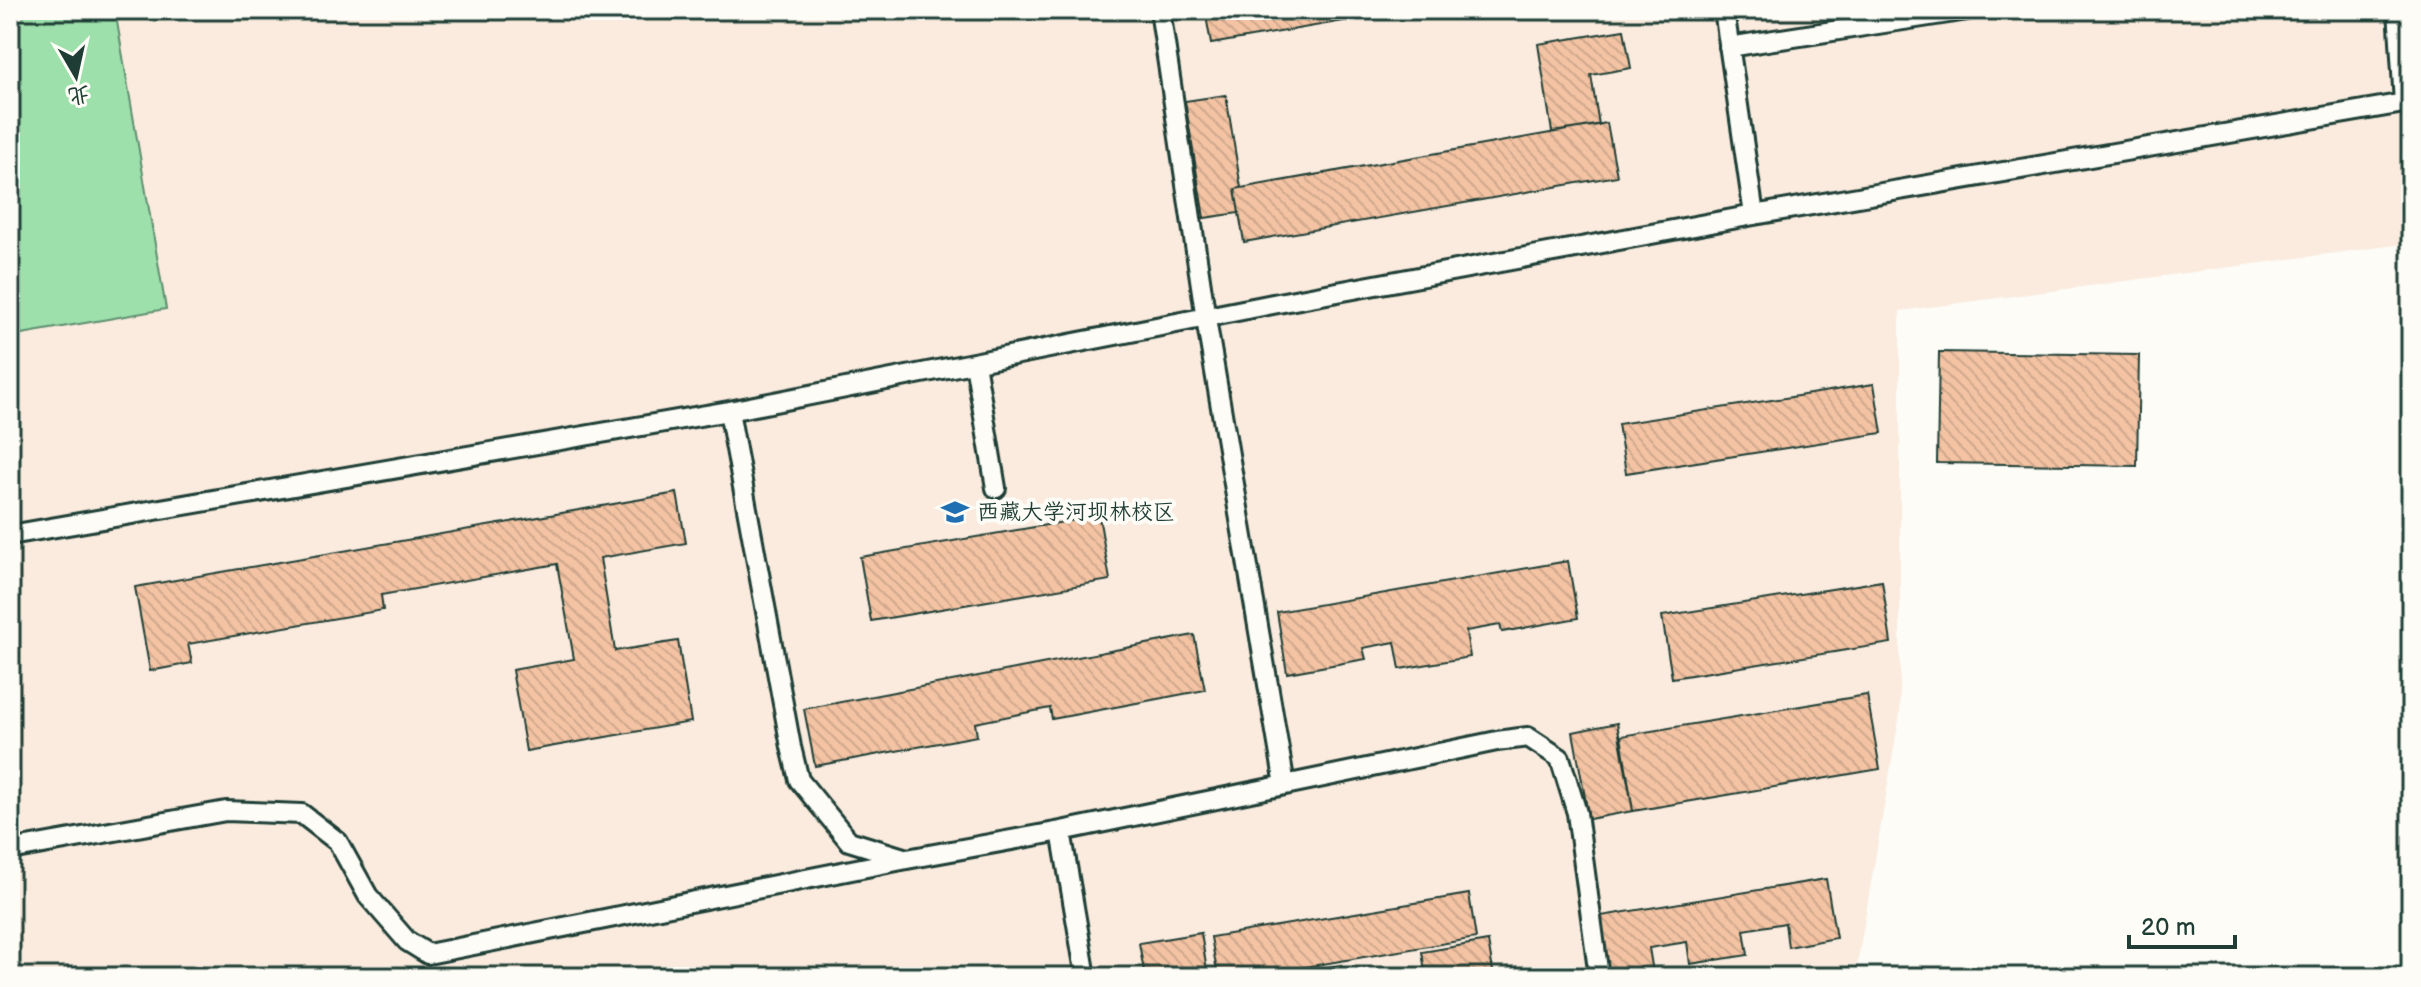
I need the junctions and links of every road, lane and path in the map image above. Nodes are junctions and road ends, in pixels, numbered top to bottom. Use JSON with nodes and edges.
{"nodes":[{"id":1,"x":1160,"y":10,"type":"edge"},
{"id":2,"x":1724,"y":10,"type":"edge"},
{"id":3,"x":1968,"y":10,"type":"edge"},
{"id":4,"x":2398,"y":10,"type":"edge"},
{"id":5,"x":1729,"y":47,"type":"junction"},
{"id":6,"x":1754,"y":215,"type":"junction"},
{"id":7,"x":1206,"y":319,"type":"junction"},
{"id":8,"x":975,"y":363,"type":"junction"},
{"id":9,"x":729,"y":411,"type":"junction"},
{"id":10,"x":996,"y":488,"type":"dead end"},
{"id":11,"x":10,"y":535,"type":"edge"},
{"id":12,"x":1285,"y":785,"type":"junction"},
{"id":13,"x":1061,"y":831,"type":"junction"},
{"id":14,"x":10,"y":850,"type":"edge"},
{"id":15,"x":907,"y":859,"type":"junction"},
{"id":16,"x":1086,"y":977,"type":"edge"},
{"id":17,"x":1599,"y":977,"type":"edge"}],
"edges":[{"from":1,"to":7,"type":"lane"},
{"from":2,"to":5,"type":"lane"},
{"from":3,"to":5,"type":"lane"},
{"from":4,"to":6,"type":"lane"},
{"from":5,"to":6,"type":"lane"},
{"from":6,"to":7,"type":"lane"},
{"from":7,"to":8,"type":"lane"},
{"from":7,"to":12,"type":"lane"},
{"from":8,"to":9,"type":"lane"},
{"from":8,"to":10,"type":"lane"},
{"from":9,"to":11,"type":"lane"},
{"from":9,"to":15,"type":"lane"},
{"from":12,"to":13,"type":"lane"},
{"from":12,"to":17,"type":"lane"},
{"from":13,"to":15,"type":"lane"},
{"from":13,"to":16,"type":"lane"},
{"from":14,"to":15,"type":"lane"}]}
